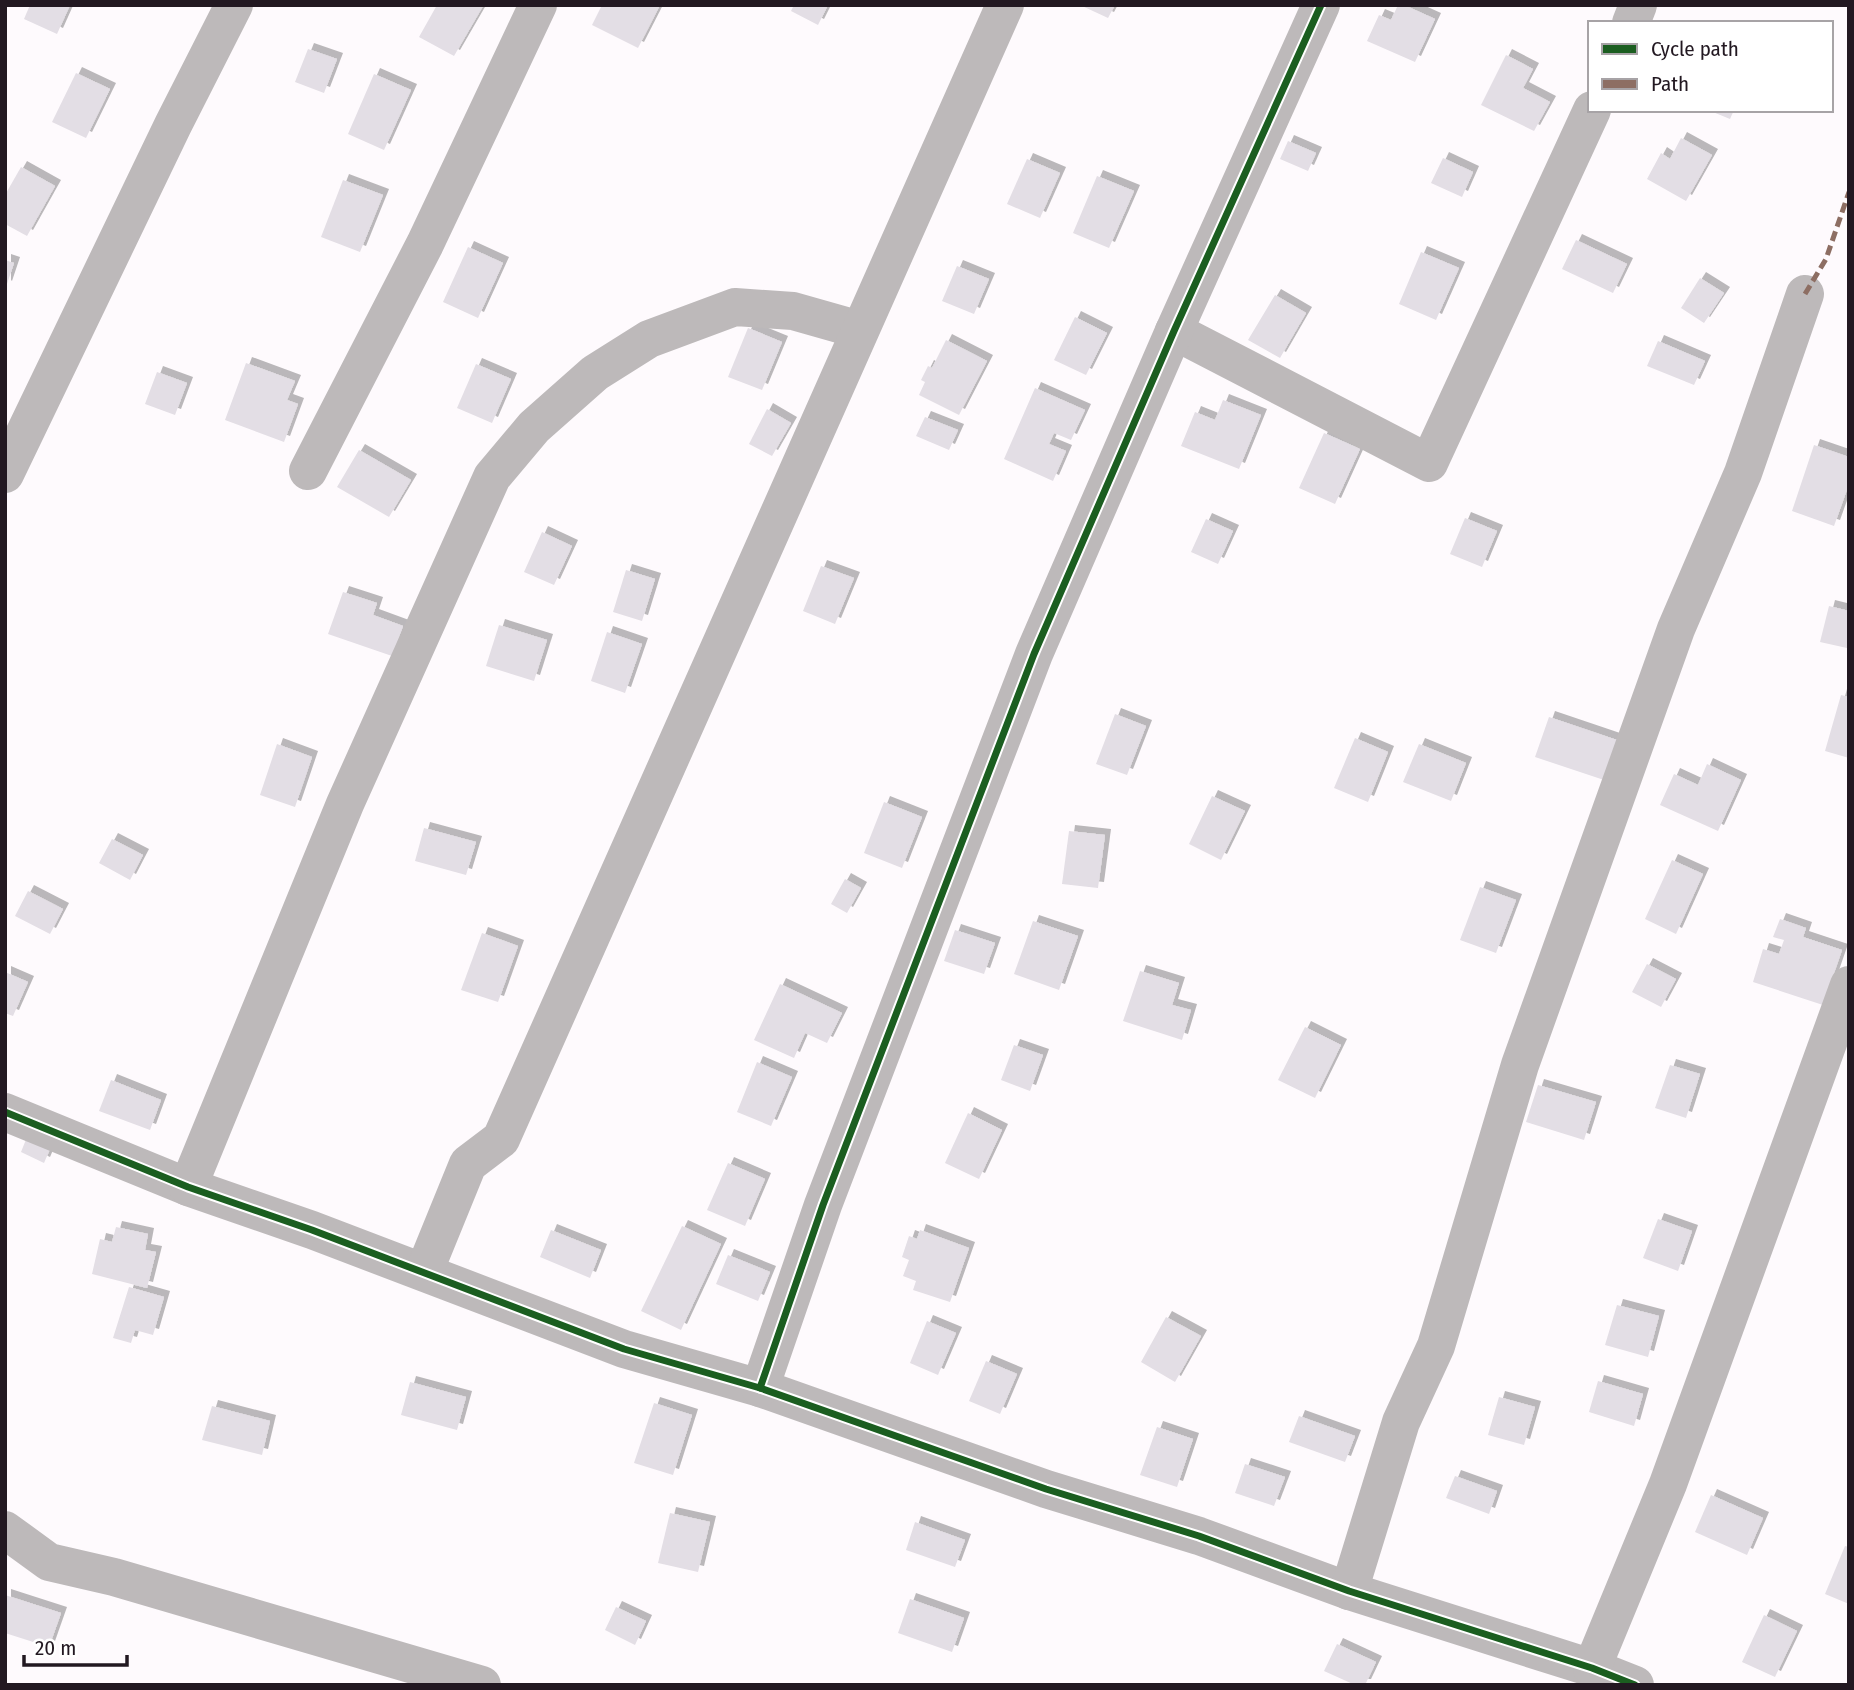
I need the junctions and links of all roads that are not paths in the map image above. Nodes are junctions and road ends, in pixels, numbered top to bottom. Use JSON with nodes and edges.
{"nodes":[{"id":1,"x":233,"y":5,"type":"edge"},
{"id":2,"x":538,"y":5,"type":"edge"},
{"id":3,"x":1005,"y":5,"type":"edge"},
{"id":4,"x":1321,"y":5,"type":"edge"},
{"id":5,"x":1591,"y":112,"type":"edge"},
{"id":6,"x":1805,"y":294,"type":"dead end"},
{"id":7,"x":860,"y":330,"type":"junction"},
{"id":8,"x":1174,"y":331,"type":"junction"},
{"id":9,"x":308,"y":471,"type":"dead end"},
{"id":10,"x":5,"y":474,"type":"edge"},
{"id":11,"x":1849,"y":985,"type":"edge"},
{"id":12,"x":5,"y":1112,"type":"edge"},
{"id":13,"x":188,"y":1187,"type":"junction"},
{"id":14,"x":424,"y":1272,"type":"junction"},
{"id":15,"x":760,"y":1388,"type":"junction"},
{"id":16,"x":5,"y":1531,"type":"edge"},
{"id":17,"x":1349,"y":1591,"type":"junction"},
{"id":18,"x":1592,"y":1668,"type":"junction"},
{"id":19,"x":482,"y":1685,"type":"edge"},
{"id":20,"x":1635,"y":1685,"type":"edge"}],
"edges":[{"from":1,"to":10,"type":"street"},
{"from":2,"to":9,"type":"street"},
{"from":3,"to":7,"type":"street"},
{"from":4,"to":8,"type":"street"},
{"from":5,"to":8,"type":"street"},
{"from":6,"to":17,"type":"street"},
{"from":7,"to":13,"type":"street"},
{"from":7,"to":14,"type":"street"},
{"from":8,"to":15,"type":"street"},
{"from":11,"to":18,"type":"street"},
{"from":12,"to":13,"type":"street"},
{"from":13,"to":14,"type":"street"},
{"from":14,"to":15,"type":"street"},
{"from":15,"to":17,"type":"street"},
{"from":16,"to":19,"type":"street"},
{"from":17,"to":18,"type":"street"},
{"from":18,"to":20,"type":"street"}]}
